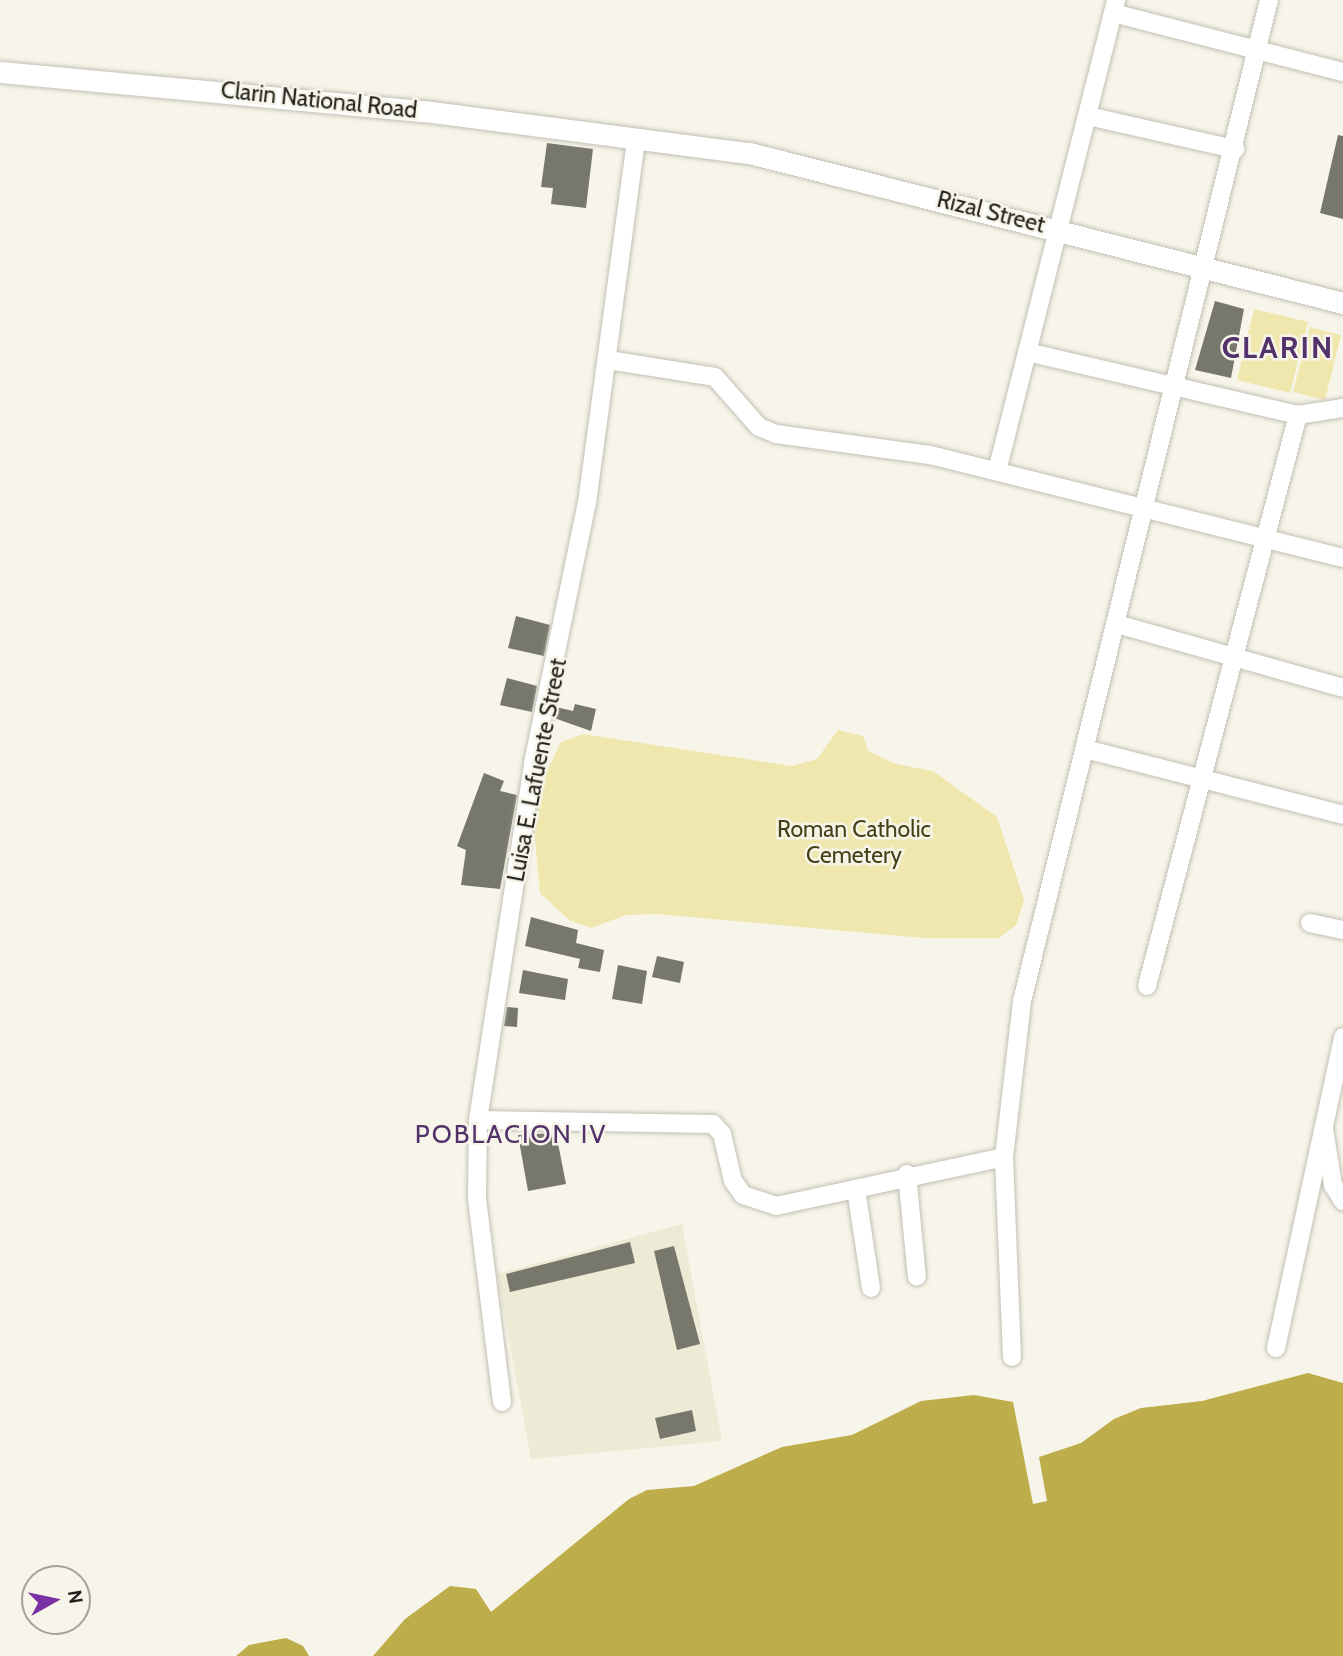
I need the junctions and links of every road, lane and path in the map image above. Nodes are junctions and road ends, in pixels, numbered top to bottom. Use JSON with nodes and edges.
{"nodes":[{"id":1,"x":1269,"y":0,"type":"edge"},
{"id":2,"x":1114,"y":7,"type":"edge"},
{"id":3,"x":1258,"y":54,"type":"junction"},
{"id":4,"x":0,"y":72,"type":"edge"},
{"id":5,"x":1343,"y":72,"type":"edge"},
{"id":6,"x":1088,"y":117,"type":"junction"},
{"id":7,"x":636,"y":139,"type":"junction"},
{"id":8,"x":1235,"y":149,"type":"junction"},
{"id":9,"x":1058,"y":229,"type":"junction"},
{"id":10,"x":1206,"y":268,"type":"junction"},
{"id":11,"x":1343,"y":303,"type":"edge"},
{"id":12,"x":1027,"y":352,"type":"junction"},
{"id":13,"x":608,"y":360,"type":"junction"},
{"id":14,"x":1178,"y":388,"type":"junction"},
{"id":15,"x":1343,"y":408,"type":"edge"},
{"id":16,"x":1298,"y":415,"type":"junction"},
{"id":17,"x":997,"y":471,"type":"junction"},
{"id":18,"x":1146,"y":508,"type":"junction"},
{"id":19,"x":1263,"y":538,"type":"junction"},
{"id":20,"x":1343,"y":558,"type":"edge"},
{"id":21,"x":1117,"y":624,"type":"junction"},
{"id":22,"x":1232,"y":657,"type":"junction"},
{"id":23,"x":1343,"y":688,"type":"edge"},
{"id":24,"x":1085,"y":749,"type":"junction"},
{"id":25,"x":1203,"y":779,"type":"junction"},
{"id":26,"x":1343,"y":815,"type":"edge"},
{"id":27,"x":1310,"y":923,"type":"dead end"},
{"id":28,"x":1343,"y":930,"type":"edge"},
{"id":29,"x":1147,"y":986,"type":"dead end"},
{"id":30,"x":1343,"y":1037,"type":"edge"},
{"id":31,"x":1322,"y":1118,"type":"junction"},
{"id":32,"x":478,"y":1120,"type":"junction"},
{"id":33,"x":1004,"y":1157,"type":"junction"},
{"id":34,"x":907,"y":1174,"type":"junction"},
{"id":35,"x":856,"y":1188,"type":"junction"},
{"id":36,"x":1342,"y":1197,"type":"edge"},
{"id":37,"x":917,"y":1277,"type":"dead end"},
{"id":38,"x":871,"y":1288,"type":"dead end"},
{"id":39,"x":1276,"y":1348,"type":"dead end"},
{"id":40,"x":1012,"y":1357,"type":"dead end"},
{"id":41,"x":502,"y":1402,"type":"dead end"}],
"edges":[{"from":1,"to":3,"type":"street"},
{"from":2,"to":3,"type":"street"},
{"from":2,"to":6,"type":"street"},
{"from":3,"to":5,"type":"street"},
{"from":3,"to":8,"type":"street"},
{"from":4,"to":7,"type":"main road","name":"Clarin National Road"},
{"from":6,"to":8,"type":"street"},
{"from":6,"to":9,"type":"street"},
{"from":7,"to":9,"type":"main road","name":"Rizal Street"},
{"from":7,"to":13,"type":"street","name":"Luisa E. Lafuente Street"},
{"from":8,"to":10,"type":"street"},
{"from":9,"to":10,"type":"main road","name":"Rizal Street"},
{"from":9,"to":12,"type":"street"},
{"from":10,"to":11,"type":"main road","name":"Rizal Street"},
{"from":10,"to":14,"type":"street"},
{"from":12,"to":14,"type":"street"},
{"from":12,"to":17,"type":"street"},
{"from":13,"to":17,"type":"street"},
{"from":13,"to":32,"type":"street","name":"Luisa E. Lafuente Street"},
{"from":14,"to":16,"type":"street"},
{"from":14,"to":18,"type":"street"},
{"from":15,"to":16,"type":"street"},
{"from":16,"to":19,"type":"street"},
{"from":17,"to":18,"type":"street"},
{"from":18,"to":19,"type":"street"},
{"from":18,"to":21,"type":"street"},
{"from":19,"to":20,"type":"street"},
{"from":19,"to":22,"type":"street"},
{"from":21,"to":22,"type":"street"},
{"from":21,"to":24,"type":"street"},
{"from":22,"to":23,"type":"street"},
{"from":22,"to":25,"type":"street"},
{"from":24,"to":25,"type":"street"},
{"from":24,"to":33,"type":"street"},
{"from":25,"to":26,"type":"street"},
{"from":25,"to":29,"type":"street"},
{"from":27,"to":28,"type":"street"},
{"from":30,"to":31,"type":"street"},
{"from":31,"to":36,"type":"street"},
{"from":31,"to":39,"type":"street"},
{"from":32,"to":35,"type":"street"},
{"from":32,"to":41,"type":"street","name":"Luisa E. Lafuente Street"},
{"from":33,"to":34,"type":"street"},
{"from":33,"to":40,"type":"street"},
{"from":34,"to":35,"type":"street"},
{"from":34,"to":37,"type":"street"},
{"from":35,"to":38,"type":"street"}]}
